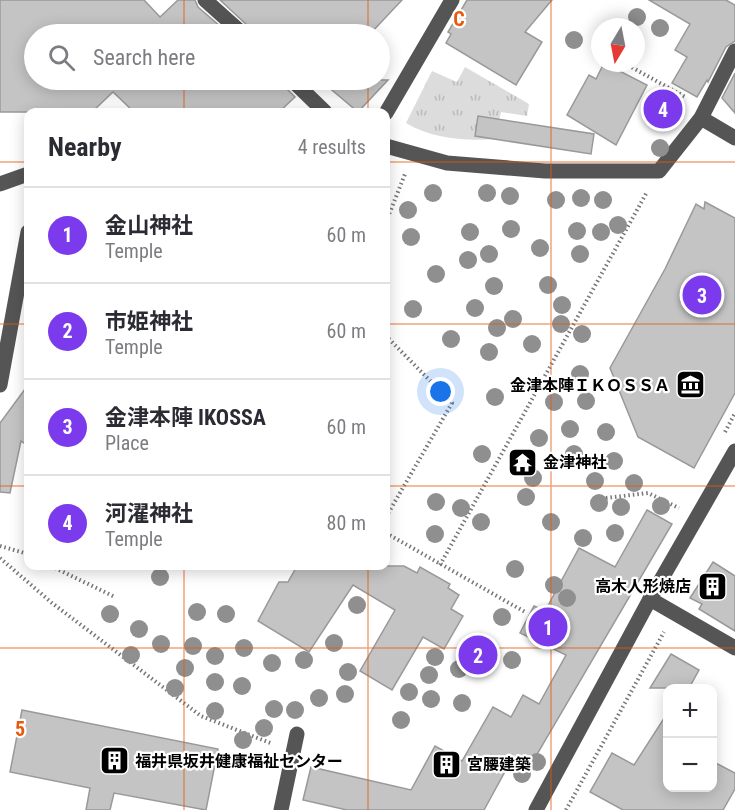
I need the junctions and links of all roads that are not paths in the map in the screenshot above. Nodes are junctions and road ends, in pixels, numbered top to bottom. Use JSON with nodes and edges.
{"nodes":[{"id":1,"x":205,"y":0,"type":"edge"},
{"id":2,"x":452,"y":0,"type":"edge"},
{"id":3,"x":232,"y":24,"type":"edge"},
{"id":4,"x":735,"y":51,"type":"edge"},
{"id":5,"x":302,"y":90,"type":"edge"},
{"id":6,"x":321,"y":108,"type":"edge"},
{"id":7,"x":389,"y":108,"type":"edge"},
{"id":8,"x":704,"y":113,"type":"junction"},
{"id":9,"x":735,"y":138,"type":"edge"},
{"id":10,"x":390,"y":147,"type":"edge"},
{"id":11,"x":24,"y":175,"type":"edge"},
{"id":12,"x":0,"y":184,"type":"edge"},
{"id":13,"x":24,"y":254,"type":"edge"},
{"id":14,"x":0,"y":385,"type":"edge"},
{"id":15,"x":735,"y":451,"type":"edge"},
{"id":16,"x":650,"y":599,"type":"junction"},
{"id":17,"x":735,"y":648,"type":"edge"},
{"id":18,"x":297,"y":734,"type":"dead end"},
{"id":19,"x":280,"y":810,"type":"edge"},
{"id":20,"x":536,"y":810,"type":"edge"}],
"edges":[{"from":1,"to":3,"type":"street"},
{"from":2,"to":7,"type":"street"},
{"from":4,"to":8,"type":"street"},
{"from":5,"to":6,"type":"street"},
{"from":8,"to":9,"type":"street"},
{"from":8,"to":10,"type":"street"},
{"from":11,"to":12,"type":"street"},
{"from":13,"to":14,"type":"street"},
{"from":15,"to":16,"type":"street"},
{"from":16,"to":17,"type":"street"},
{"from":16,"to":20,"type":"street"},
{"from":18,"to":19,"type":"street"}]}
